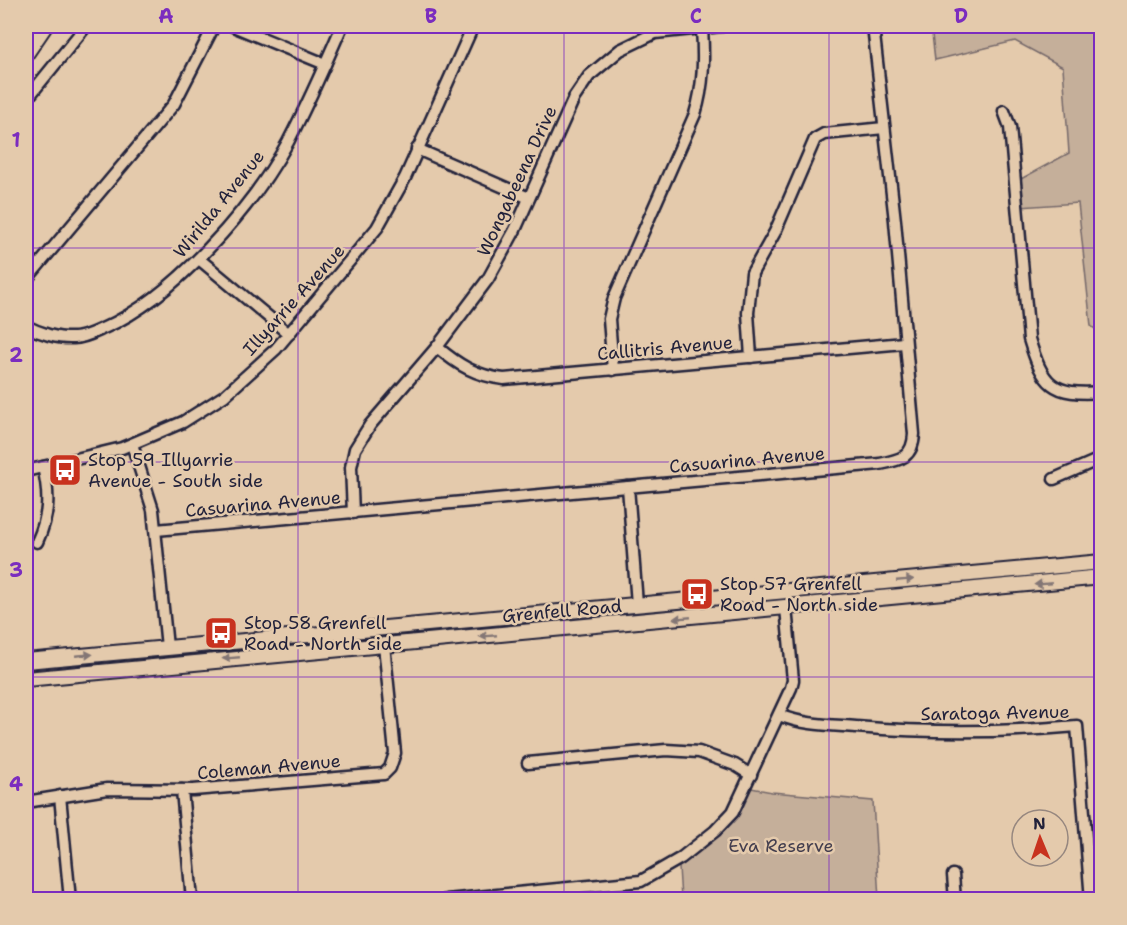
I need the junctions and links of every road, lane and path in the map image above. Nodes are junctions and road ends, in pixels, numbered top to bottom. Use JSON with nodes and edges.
{"nodes":[{"id":1,"x":45,"y":26,"type":"edge"},
{"id":2,"x":86,"y":26,"type":"edge"},
{"id":3,"x":214,"y":26,"type":"edge"},
{"id":4,"x":234,"y":26,"type":"edge"},
{"id":5,"x":342,"y":26,"type":"edge"},
{"id":6,"x":473,"y":26,"type":"edge"},
{"id":7,"x":722,"y":26,"type":"edge"},
{"id":8,"x":873,"y":26,"type":"edge"},
{"id":9,"x":702,"y":28,"type":"junction"},
{"id":10,"x":26,"y":54,"type":"edge"},
{"id":11,"x":326,"y":64,"type":"junction"},
{"id":12,"x":26,"y":100,"type":"edge"},
{"id":13,"x":1004,"y":111,"type":"dead end"},
{"id":14,"x":884,"y":129,"type":"junction"},
{"id":15,"x":417,"y":149,"type":"junction"},
{"id":16,"x":529,"y":198,"type":"junction"},
{"id":17,"x":199,"y":259,"type":"junction"},
{"id":18,"x":26,"y":280,"type":"edge"},
{"id":19,"x":26,"y":326,"type":"edge"},
{"id":20,"x":289,"y":334,"type":"junction"},
{"id":21,"x":904,"y":343,"type":"junction"},
{"id":22,"x":437,"y":348,"type":"junction"},
{"id":23,"x":751,"y":357,"type":"junction"},
{"id":24,"x":613,"y":370,"type":"junction"},
{"id":25,"x":1101,"y":392,"type":"edge"},
{"id":26,"x":132,"y":444,"type":"junction"},
{"id":27,"x":1101,"y":458,"type":"edge"},
{"id":28,"x":43,"y":467,"type":"junction"},
{"id":29,"x":26,"y":471,"type":"edge"},
{"id":30,"x":1054,"y":479,"type":"dead end"},
{"id":31,"x":628,"y":487,"type":"junction"},
{"id":32,"x":353,"y":513,"type":"junction"},
{"id":33,"x":156,"y":530,"type":"junction"},
{"id":34,"x":37,"y":542,"type":"dead end"},
{"id":35,"x":1101,"y":562,"type":"edge"},
{"id":36,"x":1101,"y":577,"type":"edge"},
{"id":37,"x":784,"y":591,"type":"junction"},
{"id":38,"x":638,"y":604,"type":"junction"},
{"id":39,"x":786,"y":608,"type":"junction"},
{"id":40,"x":639,"y":622,"type":"junction"},
{"id":41,"x":382,"y":627,"type":"junction"},
{"id":42,"x":384,"y":645,"type":"junction"},
{"id":43,"x":167,"y":647,"type":"junction"},
{"id":44,"x":26,"y":661,"type":"edge"},
{"id":45,"x":26,"y":679,"type":"edge"},
{"id":46,"x":779,"y":715,"type":"junction"},
{"id":47,"x":528,"y":763,"type":"dead end"},
{"id":48,"x":751,"y":775,"type":"junction"},
{"id":49,"x":182,"y":790,"type":"junction"},
{"id":50,"x":60,"y":796,"type":"junction"},
{"id":51,"x":26,"y":802,"type":"edge"},
{"id":52,"x":953,"y":875,"type":"dead end"},
{"id":53,"x":70,"y":900,"type":"edge"},
{"id":54,"x":192,"y":900,"type":"edge"},
{"id":55,"x":446,"y":900,"type":"edge"},
{"id":56,"x":955,"y":900,"type":"edge"},
{"id":57,"x":1091,"y":900,"type":"edge"}],
"edges":[{"from":1,"to":10,"type":"main road"},
{"from":2,"to":12,"type":"street"},
{"from":3,"to":18,"type":"street"},
{"from":4,"to":11,"type":"street"},
{"from":5,"to":11,"type":"street","name":"Wirilda Avenue"},
{"from":6,"to":15,"type":"street","name":"Illyarrie Avenue"},
{"from":7,"to":9,"type":"street","name":"Wongabeena Drive"},
{"from":8,"to":14,"type":"street","name":"Casuarina Avenue"},
{"from":9,"to":16,"type":"street","name":"Wongabeena Drive"},
{"from":9,"to":24,"type":"street"},
{"from":11,"to":17,"type":"street","name":"Wirilda Avenue"},
{"from":13,"to":25,"type":"street"},
{"from":14,"to":21,"type":"street","name":"Casuarina Avenue"},
{"from":14,"to":23,"type":"street"},
{"from":15,"to":16,"type":"street"},
{"from":15,"to":20,"type":"street","name":"Illyarrie Avenue"},
{"from":16,"to":22,"type":"street","name":"Wongabeena Drive"},
{"from":17,"to":19,"type":"street","name":"Wirilda Avenue"},
{"from":17,"to":20,"type":"street"},
{"from":20,"to":26,"type":"street","name":"Illyarrie Avenue"},
{"from":21,"to":23,"type":"street","name":"Callitris Avenue"},
{"from":21,"to":31,"type":"street","name":"Casuarina Avenue"},
{"from":22,"to":24,"type":"street","name":"Callitris Avenue"},
{"from":22,"to":32,"type":"street","name":"Wongabeena Drive"},
{"from":23,"to":24,"type":"street","name":"Callitris Avenue"},
{"from":26,"to":28,"type":"street","name":"Illyarrie Avenue"},
{"from":26,"to":33,"type":"street"},
{"from":27,"to":30,"type":"street"},
{"from":28,"to":29,"type":"street","name":"Illyarrie Avenue"},
{"from":28,"to":34,"type":"street"},
{"from":31,"to":32,"type":"street","name":"Casuarina Avenue"},
{"from":31,"to":38,"type":"street"},
{"from":32,"to":33,"type":"street","name":"Casuarina Avenue"},
{"from":33,"to":43,"type":"street"},
{"from":37,"to":35,"type":"main road","name":"Grenfell Road","one_way":true},
{"from":36,"to":39,"type":"main road","name":"Grenfell Road","one_way":true},
{"from":37,"to":38,"type":"main road","name":"Grenfell Road"},
{"from":37,"to":39,"type":"main road"},
{"from":38,"to":40,"type":"main road"},
{"from":38,"to":41,"type":"main road","name":"Grenfell Road"},
{"from":39,"to":40,"type":"main road","name":"Grenfell Road","one_way":true},
{"from":39,"to":46,"type":"street"},
{"from":40,"to":42,"type":"main road","name":"Grenfell Road","one_way":true},
{"from":41,"to":42,"type":"main road"},
{"from":41,"to":43,"type":"main road","name":"Grenfell Road"},
{"from":42,"to":45,"type":"main road","name":"Grenfell Road","one_way":true},
{"from":42,"to":49,"type":"street","name":"Coleman Avenue"},
{"from":44,"to":43,"type":"main road","name":"Grenfell Road","one_way":true},
{"from":46,"to":48,"type":"street"},
{"from":46,"to":57,"type":"street","name":"Saratoga Avenue"},
{"from":47,"to":48,"type":"street"},
{"from":48,"to":55,"type":"street"},
{"from":49,"to":50,"type":"street","name":"Coleman Avenue"},
{"from":49,"to":54,"type":"street"},
{"from":50,"to":51,"type":"street","name":"Coleman Avenue"},
{"from":50,"to":53,"type":"street"},
{"from":52,"to":56,"type":"street"}]}
